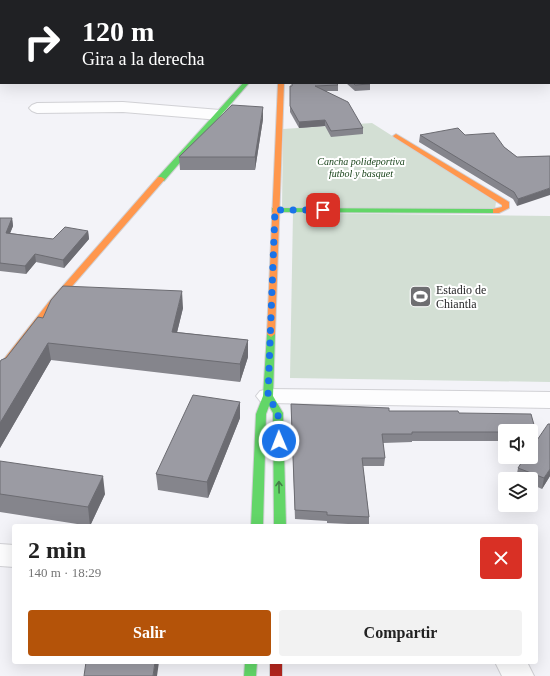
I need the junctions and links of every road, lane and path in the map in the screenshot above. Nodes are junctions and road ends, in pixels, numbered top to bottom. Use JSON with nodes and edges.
{"nodes":[{"id":1,"x":245,"y":84,"type":"edge"},
{"id":2,"x":281,"y":84,"type":"edge"},
{"id":3,"x":37,"y":108,"type":"dead end"},
{"id":4,"x":220,"y":114,"type":"junction"},
{"id":5,"x":396,"y":136,"type":"dead end"},
{"id":6,"x":275,"y":210,"type":"junction"},
{"id":7,"x":0,"y":370,"type":"edge"},
{"id":8,"x":268,"y":396,"type":"junction"},
{"id":9,"x":550,"y":400,"type":"edge"},
{"id":10,"x":269,"y":524,"type":"edge"},
{"id":11,"x":269,"y":524,"type":"edge"},
{"id":12,"x":0,"y":556,"type":"edge"},
{"id":13,"x":12,"y":556,"type":"edge"},
{"id":14,"x":251,"y":664,"type":"edge"},
{"id":15,"x":276,"y":664,"type":"edge"},
{"id":16,"x":512,"y":664,"type":"edge"},
{"id":17,"x":250,"y":676,"type":"edge"},
{"id":18,"x":276,"y":676,"type":"edge"},
{"id":19,"x":518,"y":676,"type":"edge"}],
"edges":[{"from":1,"to":4,"type":"street"},
{"from":2,"to":6,"type":"street"},
{"from":3,"to":4,"type":"street"},
{"from":4,"to":7,"type":"street"},
{"from":5,"to":6,"type":"street"},
{"from":6,"to":8,"type":"street"},
{"from":8,"to":9,"type":"street"},
{"from":10,"to":8,"type":"street","one_way":true},
{"from":8,"to":11,"type":"street"},
{"from":12,"to":13,"type":"street"},
{"from":14,"to":17,"type":"street"},
{"from":15,"to":18,"type":"street"},
{"from":16,"to":19,"type":"street"}]}
